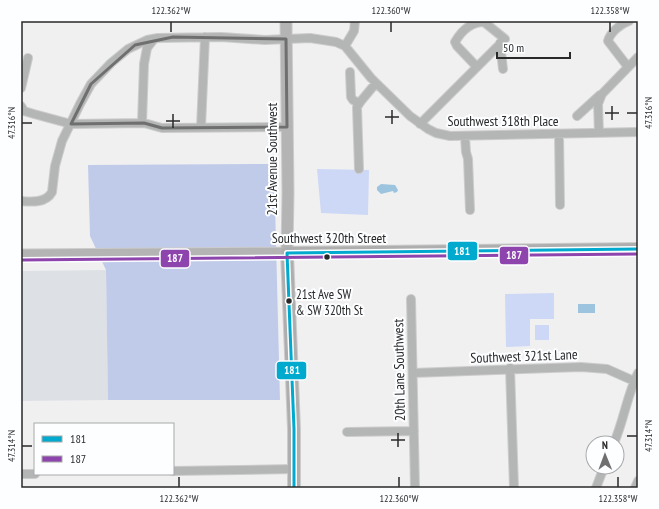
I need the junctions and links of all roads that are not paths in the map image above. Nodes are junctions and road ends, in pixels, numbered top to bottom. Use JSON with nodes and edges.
{"nodes":[{"id":1,"x":286,"y":21,"type":"edge"},
{"id":2,"x":355,"y":21,"type":"edge"},
{"id":3,"x":629,"y":21,"type":"edge"},
{"id":4,"x":205,"y":37,"type":"junction"},
{"id":5,"x":286,"y":38,"type":"junction"},
{"id":6,"x":154,"y":39,"type":"junction"},
{"id":7,"x":500,"y":43,"type":"junction"},
{"id":8,"x":345,"y":46,"type":"junction"},
{"id":9,"x":638,"y":57,"type":"edge"},
{"id":10,"x":28,"y":58,"type":"dead end"},
{"id":11,"x":477,"y":67,"type":"junction"},
{"id":12,"x":628,"y":67,"type":"junction"},
{"id":13,"x":503,"y":69,"type":"dead end"},
{"id":14,"x":350,"y":72,"type":"dead end"},
{"id":15,"x":376,"y":83,"type":"junction"},
{"id":16,"x":21,"y":88,"type":"edge"},
{"id":17,"x":604,"y":91,"type":"junction"},
{"id":18,"x":359,"y":104,"type":"junction"},
{"id":19,"x":21,"y":106,"type":"edge"},
{"id":20,"x":577,"y":116,"type":"dead end"},
{"id":21,"x":142,"y":123,"type":"junction"},
{"id":22,"x":71,"y":124,"type":"junction"},
{"id":23,"x":420,"y":124,"type":"junction"},
{"id":24,"x":201,"y":127,"type":"junction"},
{"id":25,"x":287,"y":127,"type":"junction"},
{"id":26,"x":638,"y":132,"type":"edge"},
{"id":27,"x":599,"y":133,"type":"junction"},
{"id":28,"x":559,"y":134,"type":"junction"},
{"id":29,"x":465,"y":136,"type":"junction"},
{"id":30,"x":359,"y":169,"type":"dead end"},
{"id":31,"x":21,"y":201,"type":"edge"},
{"id":32,"x":560,"y":205,"type":"dead end"},
{"id":33,"x":470,"y":210,"type":"dead end"},
{"id":34,"x":638,"y":249,"type":"edge"},
{"id":35,"x":287,"y":253,"type":"junction"},
{"id":36,"x":21,"y":256,"type":"edge"},
{"id":37,"x":411,"y":299,"type":"dead end"},
{"id":38,"x":510,"y":368,"type":"junction"},
{"id":39,"x":412,"y":373,"type":"junction"},
{"id":40,"x":636,"y":377,"type":"edge"},
{"id":41,"x":414,"y":431,"type":"junction"},
{"id":42,"x":348,"y":432,"type":"dead end"},
{"id":43,"x":618,"y":435,"type":"edge"},
{"id":44,"x":294,"y":470,"type":"junction"},
{"id":45,"x":174,"y":472,"type":"edge"},
{"id":46,"x":21,"y":474,"type":"edge"},
{"id":47,"x":34,"y":474,"type":"edge"},
{"id":48,"x":601,"y":475,"type":"edge"},
{"id":49,"x":638,"y":481,"type":"edge"},
{"id":50,"x":294,"y":488,"type":"edge"},
{"id":51,"x":415,"y":488,"type":"edge"},
{"id":52,"x":514,"y":488,"type":"edge"},
{"id":53,"x":596,"y":488,"type":"edge"},
{"id":54,"x":635,"y":488,"type":"edge"}],
"edges":[{"from":1,"to":5,"type":"main road","name":"21st Avenue Southwest"},
{"from":2,"to":8,"type":"street"},
{"from":3,"to":12,"type":"street"},
{"from":4,"to":5,"type":"street"},
{"from":4,"to":6,"type":"street"},
{"from":4,"to":24,"type":"street"},
{"from":5,"to":8,"type":"street"},
{"from":5,"to":25,"type":"main road","name":"21st Avenue Southwest"},
{"from":6,"to":21,"type":"street"},
{"from":6,"to":22,"type":"street"},
{"from":7,"to":11,"type":"street"},
{"from":7,"to":11,"type":"street"},
{"from":7,"to":13,"type":"street"},
{"from":8,"to":15,"type":"street","name":"Southwest 318th Place"},
{"from":9,"to":12,"type":"street"},
{"from":10,"to":16,"type":"street"},
{"from":11,"to":23,"type":"street"},
{"from":12,"to":17,"type":"street"},
{"from":14,"to":18,"type":"street"},
{"from":15,"to":18,"type":"street"},
{"from":15,"to":23,"type":"street","name":"Southwest 318th Place"},
{"from":17,"to":20,"type":"street"},
{"from":17,"to":27,"type":"street"},
{"from":18,"to":30,"type":"street"},
{"from":19,"to":22,"type":"street"},
{"from":21,"to":22,"type":"street"},
{"from":21,"to":24,"type":"street"},
{"from":22,"to":31,"type":"street"},
{"from":23,"to":29,"type":"street","name":"Southwest 318th Place"},
{"from":24,"to":25,"type":"street"},
{"from":25,"to":35,"type":"main road","name":"21st Avenue Southwest"},
{"from":26,"to":27,"type":"street","name":"Southwest 318th Place"},
{"from":27,"to":28,"type":"street","name":"Southwest 318th Place"},
{"from":28,"to":29,"type":"street","name":"Southwest 318th Place"},
{"from":28,"to":32,"type":"street"},
{"from":29,"to":33,"type":"street"},
{"from":34,"to":35,"type":"main road","name":"Southwest 320th Street"},
{"from":35,"to":36,"type":"main road","name":"Southwest 320th Street"},
{"from":35,"to":44,"type":"main road","name":"21st Avenue Southwest"},
{"from":37,"to":39,"type":"street","name":"20th Lane Southwest"},
{"from":38,"to":39,"type":"street","name":"Southwest 321st Lane"},
{"from":38,"to":40,"type":"street","name":"Southwest 321st Lane"},
{"from":38,"to":52,"type":"street"},
{"from":39,"to":41,"type":"street","name":"20th Lane Southwest"},
{"from":40,"to":43,"type":"street"},
{"from":41,"to":42,"type":"street"},
{"from":41,"to":51,"type":"street","name":"20th Lane Southwest"},
{"from":44,"to":45,"type":"street"},
{"from":44,"to":50,"type":"main road","name":"21st Avenue Southwest"},
{"from":46,"to":47,"type":"street"},
{"from":48,"to":53,"type":"street"},
{"from":49,"to":54,"type":"street"}]}
